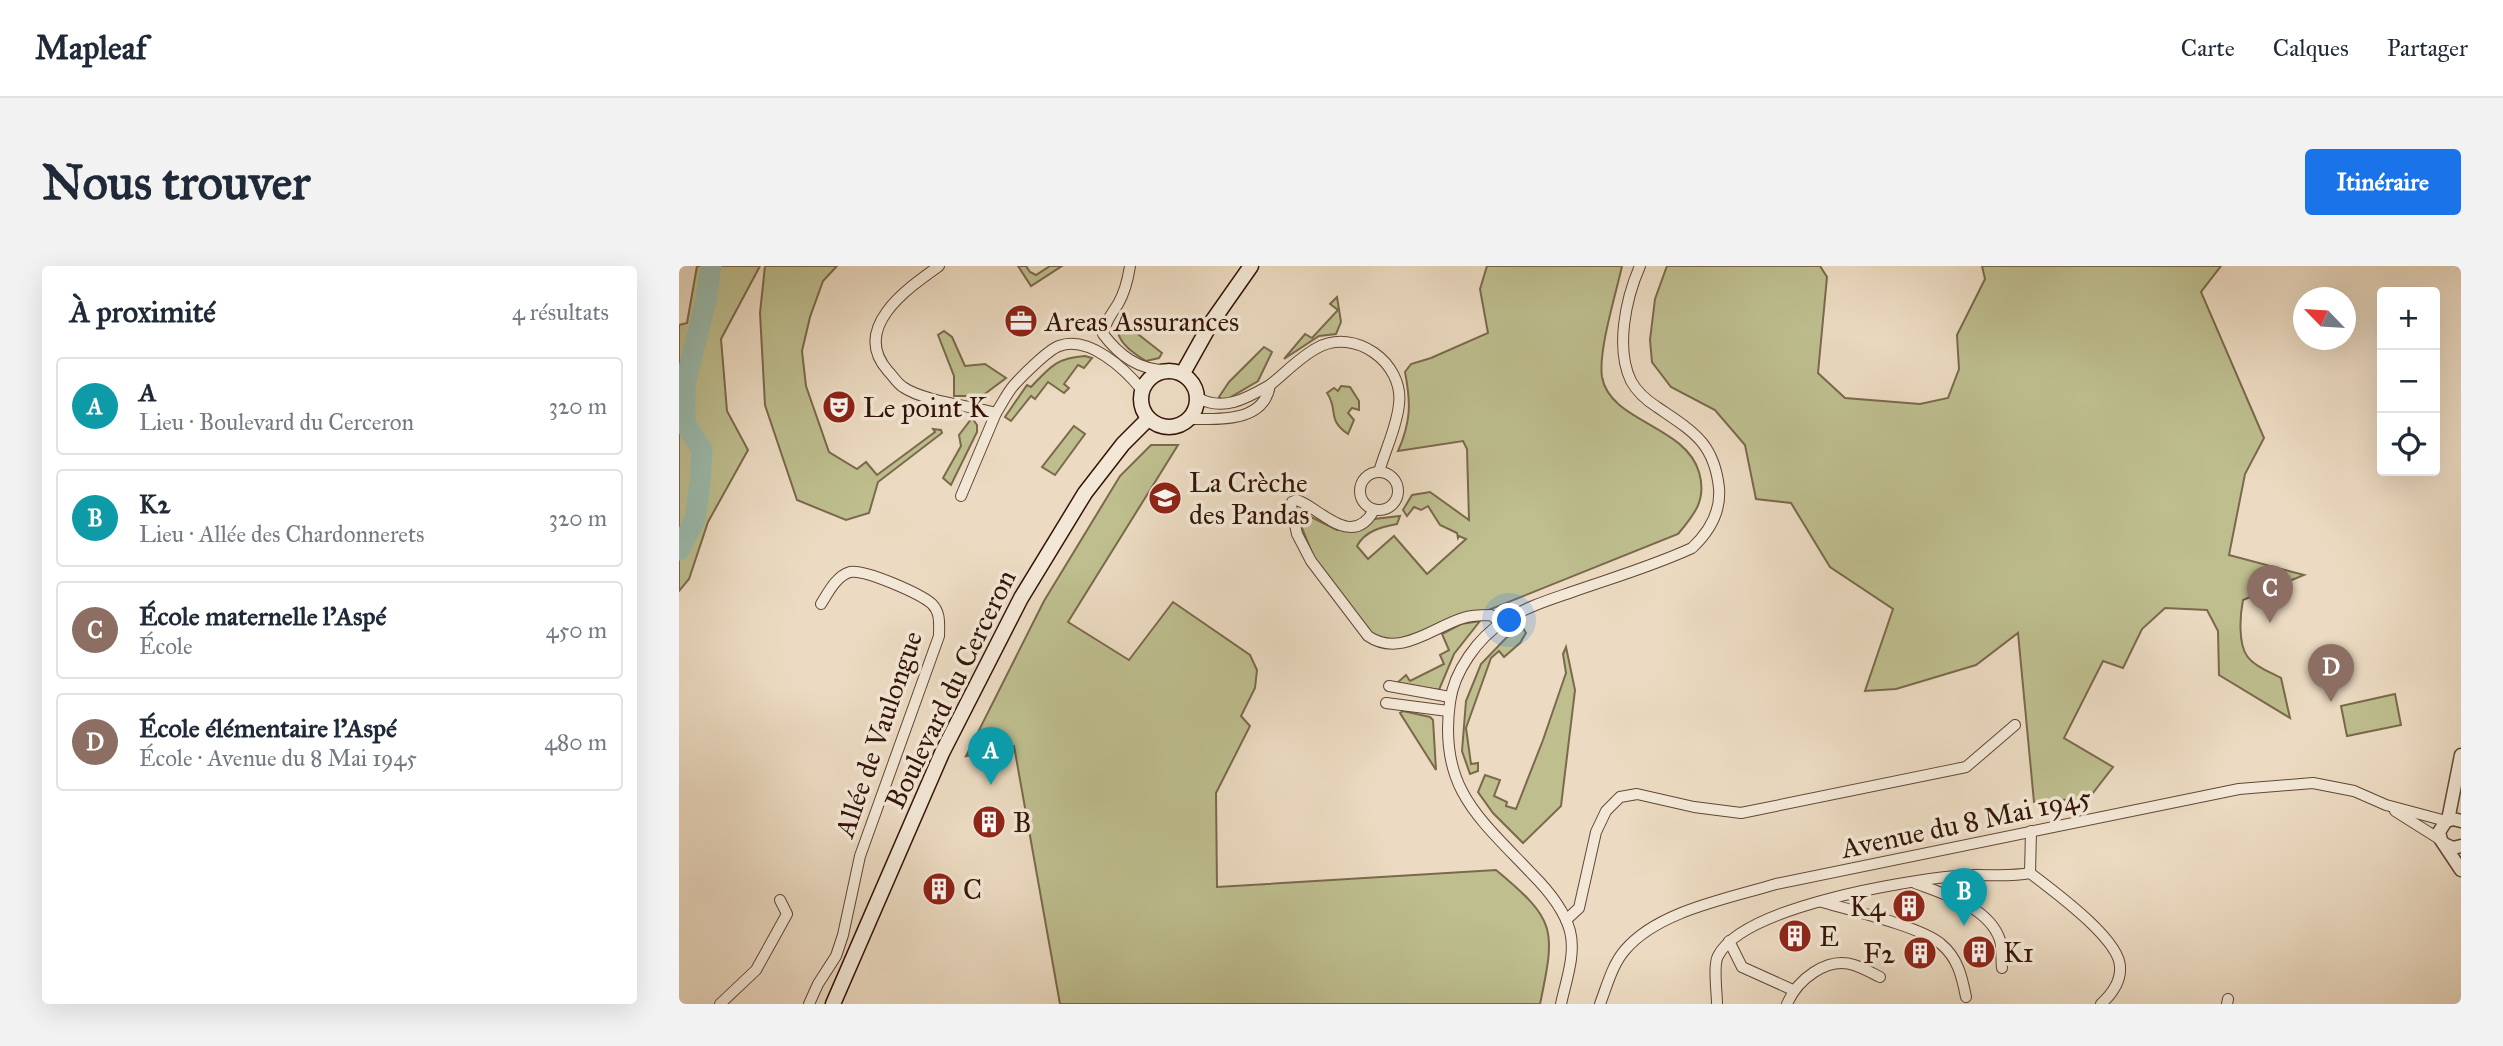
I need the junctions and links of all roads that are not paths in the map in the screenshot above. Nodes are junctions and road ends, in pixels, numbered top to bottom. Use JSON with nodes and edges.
{"nodes":[{"id":1,"x":940,"y":266,"type":"edge"},
{"id":2,"x":1130,"y":266,"type":"edge"},
{"id":3,"x":1251,"y":266,"type":"edge"},
{"id":4,"x":1640,"y":266,"type":"edge"},
{"id":5,"x":1165,"y":370,"type":"junction"},
{"id":6,"x":1183,"y":373,"type":"junction"},
{"id":7,"x":1270,"y":385,"type":"junction"},
{"id":8,"x":1142,"y":390,"type":"junction"},
{"id":9,"x":1198,"y":398,"type":"junction"},
{"id":10,"x":996,"y":413,"type":"junction"},
{"id":11,"x":1148,"y":419,"type":"junction"},
{"id":12,"x":1189,"y":419,"type":"junction"},
{"id":13,"x":1379,"y":472,"type":"junction"},
{"id":14,"x":961,"y":496,"type":"dead end"},
{"id":15,"x":1374,"y":510,"type":"junction"},
{"id":16,"x":821,"y":604,"type":"dead end"},
{"id":17,"x":1501,"y":623,"type":"junction"},
{"id":18,"x":1389,"y":686,"type":"dead end"},
{"id":19,"x":1450,"y":698,"type":"junction"},
{"id":20,"x":1386,"y":703,"type":"dead end"},
{"id":21,"x":1448,"y":711,"type":"junction"},
{"id":22,"x":2015,"y":725,"type":"dead end"},
{"id":23,"x":2461,"y":755,"type":"edge"},
{"id":24,"x":2386,"y":805,"type":"junction"},
{"id":25,"x":2452,"y":820,"type":"edge"},
{"id":26,"x":2031,"y":831,"type":"junction"},
{"id":27,"x":2442,"y":842,"type":"junction"},
{"id":28,"x":2461,"y":846,"type":"edge"},
{"id":29,"x":2461,"y":870,"type":"edge"},
{"id":30,"x":2031,"y":873,"type":"junction"},
{"id":31,"x":1915,"y":883,"type":"junction"},
{"id":32,"x":780,"y":900,"type":"dead end"},
{"id":33,"x":1819,"y":900,"type":"junction"},
{"id":34,"x":1566,"y":920,"type":"junction"},
{"id":35,"x":1729,"y":941,"type":"junction"},
{"id":36,"x":2002,"y":968,"type":"dead end"},
{"id":37,"x":1880,"y":977,"type":"dead end"},
{"id":38,"x":1793,"y":990,"type":"junction"},
{"id":39,"x":1966,"y":997,"type":"dead end"},
{"id":40,"x":720,"y":1004,"type":"edge"},
{"id":41,"x":809,"y":1004,"type":"edge"},
{"id":42,"x":832,"y":1004,"type":"edge"},
{"id":43,"x":1561,"y":1004,"type":"edge"},
{"id":44,"x":1600,"y":1004,"type":"edge"},
{"id":45,"x":1717,"y":1004,"type":"edge"},
{"id":46,"x":1787,"y":1004,"type":"edge"},
{"id":47,"x":2101,"y":1004,"type":"edge"}],
"edges":[{"from":1,"to":10,"type":"street"},
{"from":2,"to":5,"type":"street"},
{"from":3,"to":6,"type":"main road"},
{"from":4,"to":17,"type":"street"},
{"from":5,"to":6,"type":"main road"},
{"from":5,"to":8,"type":"main road"},
{"from":6,"to":9,"type":"main road"},
{"from":7,"to":9,"type":"street"},
{"from":7,"to":12,"type":"street"},
{"from":7,"to":13,"type":"street"},
{"from":8,"to":10,"type":"street"},
{"from":8,"to":11,"type":"main road"},
{"from":9,"to":12,"type":"main road"},
{"from":10,"to":14,"type":"street"},
{"from":11,"to":12,"type":"main road"},
{"from":11,"to":42,"type":"main road","name":"Boulevard du Cerceron"},
{"from":13,"to":15,"type":"street"},
{"from":13,"to":15,"type":"street"},
{"from":15,"to":17,"type":"street"},
{"from":16,"to":41,"type":"street","name":"Allée de Vaulongue"},
{"from":17,"to":19,"type":"street"},
{"from":18,"to":19,"type":"street"},
{"from":19,"to":21,"type":"street"},
{"from":20,"to":21,"type":"street"},
{"from":21,"to":34,"type":"street"},
{"from":22,"to":34,"type":"street"},
{"from":23,"to":25,"type":"street"},
{"from":24,"to":25,"type":"street","name":"Avenue du 8 Mai 1945"},
{"from":24,"to":26,"type":"street","name":"Avenue du 8 Mai 1945"},
{"from":24,"to":27,"type":"street","name":"Avenue du 8 Mai 1945"},
{"from":25,"to":27,"type":"street"},
{"from":26,"to":30,"type":"street"},
{"from":26,"to":44,"type":"street","name":"Avenue du 8 Mai 1945"},
{"from":27,"to":28,"type":"street"},
{"from":27,"to":29,"type":"street"},
{"from":30,"to":31,"type":"street"},
{"from":30,"to":47,"type":"street"},
{"from":31,"to":33,"type":"street"},
{"from":31,"to":36,"type":"street"},
{"from":32,"to":40,"type":"street"},
{"from":33,"to":35,"type":"street"},
{"from":33,"to":39,"type":"street"},
{"from":34,"to":43,"type":"street"},
{"from":35,"to":38,"type":"street"},
{"from":35,"to":45,"type":"street"},
{"from":37,"to":38,"type":"street"},
{"from":38,"to":46,"type":"street"}]}
